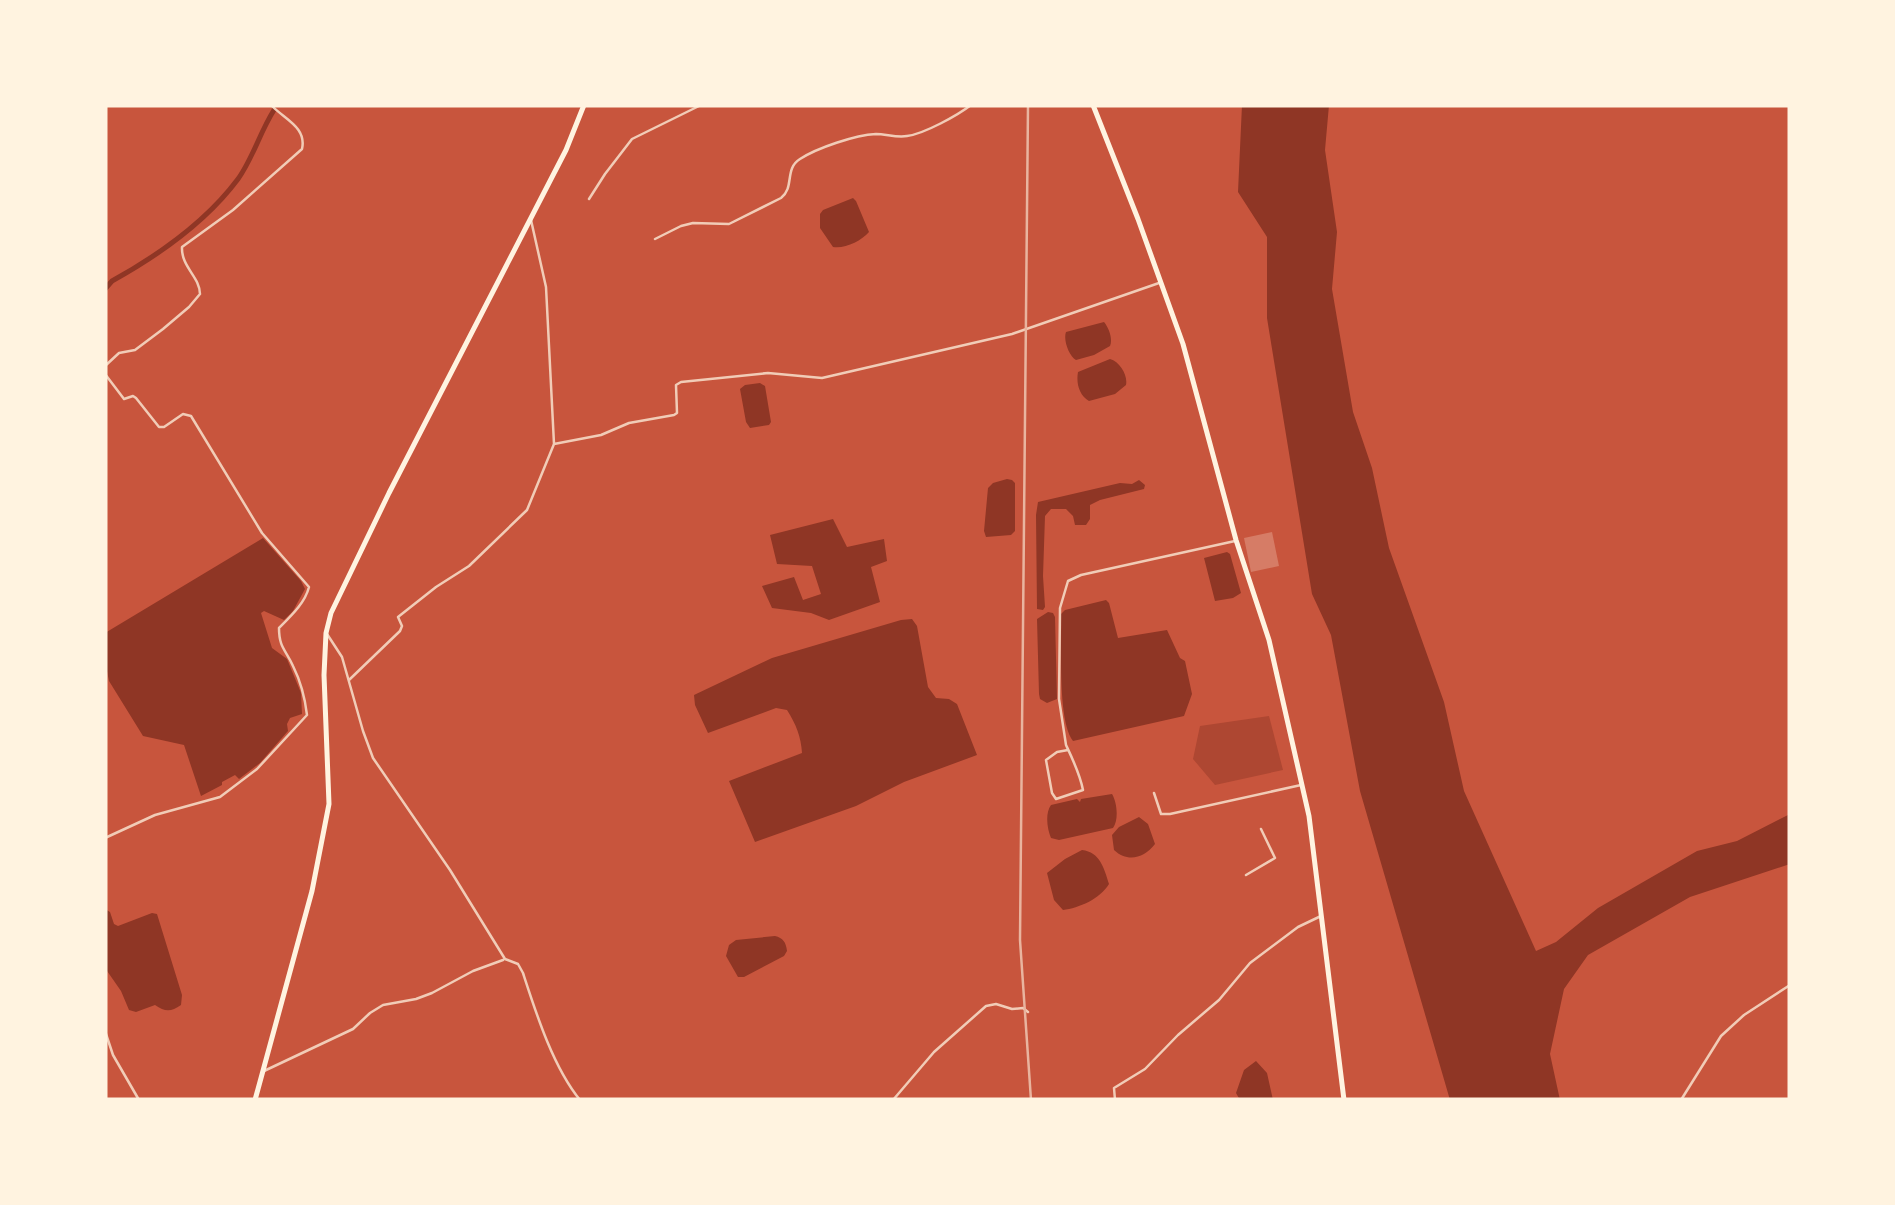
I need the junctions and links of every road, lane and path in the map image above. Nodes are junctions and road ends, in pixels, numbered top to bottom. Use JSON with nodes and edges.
{"nodes":[{"id":1,"x":271,"y":105,"type":"edge"},
{"id":2,"x":584,"y":105,"type":"edge"},
{"id":3,"x":701,"y":105,"type":"edge"},
{"id":4,"x":971,"y":105,"type":"edge"},
{"id":5,"x":1093,"y":105,"type":"edge"},
{"id":6,"x":590,"y":199,"type":"dead end"},
{"id":7,"x":530,"y":218,"type":"junction"},
{"id":8,"x":654,"y":239,"type":"dead end"},
{"id":9,"x":1162,"y":282,"type":"junction"},
{"id":10,"x":105,"y":366,"type":"edge"},
{"id":11,"x":105,"y":374,"type":"edge"},
{"id":12,"x":554,"y":444,"type":"junction"},
{"id":13,"x":1236,"y":540,"type":"junction"},
{"id":14,"x":326,"y":633,"type":"junction"},
{"id":15,"x":349,"y":680,"type":"junction"},
{"id":16,"x":1068,"y":750,"type":"junction"},
{"id":17,"x":1302,"y":785,"type":"junction"},
{"id":18,"x":1154,"y":793,"type":"dead end"},
{"id":19,"x":1261,"y":829,"type":"dead end"},
{"id":20,"x":105,"y":838,"type":"edge"},
{"id":21,"x":1246,"y":875,"type":"dead end"},
{"id":22,"x":1321,"y":916,"type":"junction"},
{"id":23,"x":505,"y":958,"type":"junction"},
{"id":24,"x":1790,"y":985,"type":"edge"},
{"id":25,"x":1028,"y":1012,"type":"dead end"},
{"id":26,"x":105,"y":1031,"type":"edge"},
{"id":27,"x":263,"y":1072,"type":"junction"},
{"id":28,"x":140,"y":1100,"type":"edge"},
{"id":29,"x":255,"y":1100,"type":"edge"},
{"id":30,"x":580,"y":1100,"type":"edge"},
{"id":31,"x":893,"y":1100,"type":"edge"},
{"id":32,"x":1115,"y":1100,"type":"edge"},
{"id":33,"x":1344,"y":1100,"type":"edge"},
{"id":34,"x":1682,"y":1100,"type":"edge"}],
"edges":[{"from":1,"to":10,"type":"street"},
{"from":2,"to":7,"type":"highway"},
{"from":3,"to":6,"type":"street"},
{"from":4,"to":8,"type":"street"},
{"from":5,"to":9,"type":"highway"},
{"from":7,"to":12,"type":"street"},
{"from":7,"to":14,"type":"highway"},
{"from":9,"to":12,"type":"street"},
{"from":9,"to":13,"type":"highway"},
{"from":11,"to":20,"type":"street"},
{"from":12,"to":15,"type":"street"},
{"from":13,"to":16,"type":"street"},
{"from":13,"to":17,"type":"highway"},
{"from":14,"to":15,"type":"street"},
{"from":14,"to":27,"type":"highway"},
{"from":15,"to":23,"type":"street"},
{"from":16,"to":16,"type":"street"},
{"from":17,"to":18,"type":"street"},
{"from":17,"to":22,"type":"highway"},
{"from":19,"to":21,"type":"street"},
{"from":22,"to":32,"type":"street"},
{"from":22,"to":33,"type":"highway"},
{"from":23,"to":27,"type":"street"},
{"from":23,"to":30,"type":"street"},
{"from":24,"to":34,"type":"street"},
{"from":25,"to":31,"type":"street"},
{"from":26,"to":28,"type":"street"},
{"from":27,"to":29,"type":"highway"}]}
